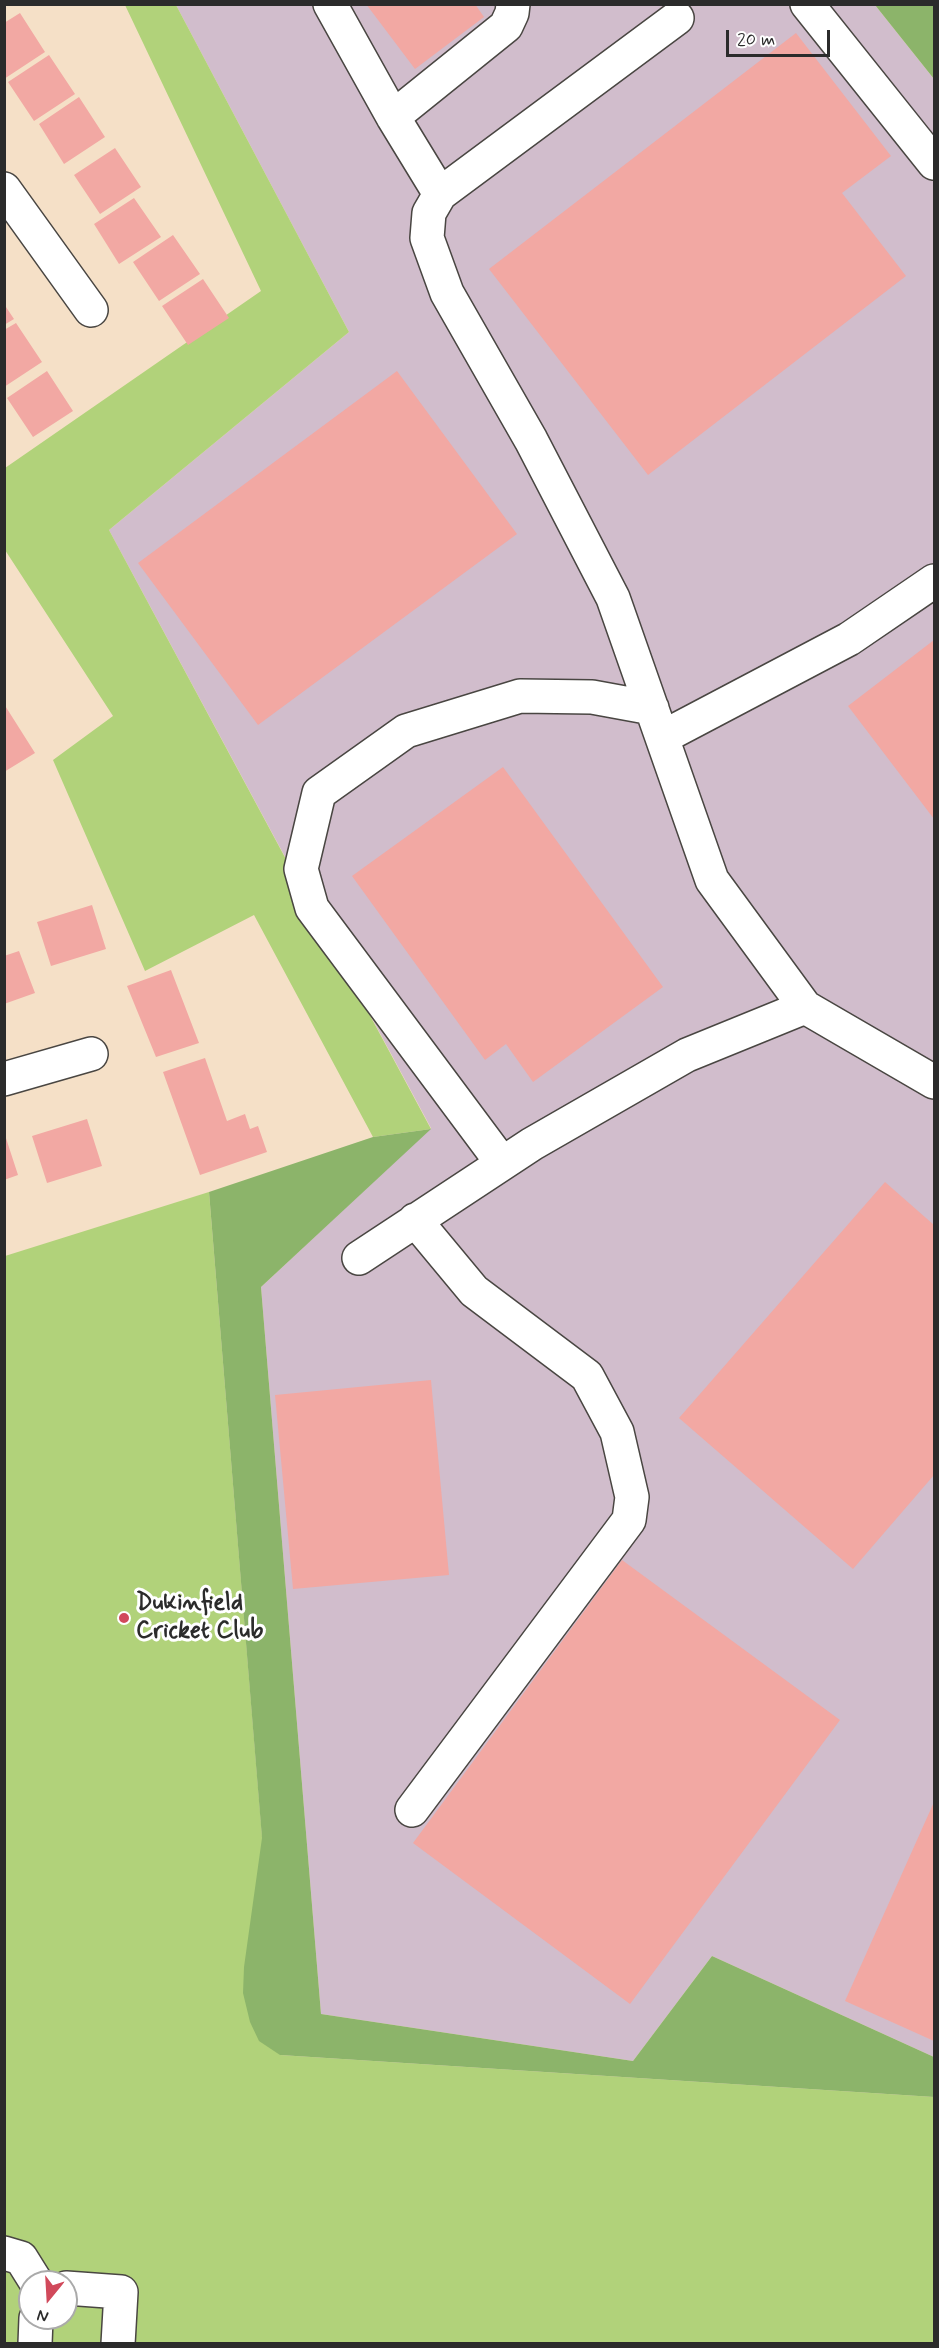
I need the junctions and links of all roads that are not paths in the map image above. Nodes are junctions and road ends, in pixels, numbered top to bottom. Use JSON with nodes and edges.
{"nodes":[{"id":1,"x":330,"y":4,"type":"edge"},
{"id":2,"x":513,"y":4,"type":"edge"},
{"id":3,"x":807,"y":4,"type":"edge"},
{"id":4,"x":677,"y":18,"type":"dead end"},
{"id":5,"x":393,"y":117,"type":"junction"},
{"id":6,"x":934,"y":163,"type":"edge"},
{"id":7,"x":4,"y":189,"type":"edge"},
{"id":8,"x":440,"y":194,"type":"junction"},
{"id":9,"x":91,"y":310,"type":"dead end"},
{"id":10,"x":934,"y":581,"type":"edge"},
{"id":11,"x":657,"y":722,"type":"junction"},
{"id":12,"x":805,"y":1006,"type":"junction"},
{"id":13,"x":91,"y":1053,"type":"dead end"},
{"id":14,"x":4,"y":1079,"type":"edge"},
{"id":15,"x":934,"y":1082,"type":"edge"},
{"id":16,"x":502,"y":1163,"type":"junction"},
{"id":17,"x":415,"y":1220,"type":"junction"},
{"id":18,"x":359,"y":1258,"type":"dead end"},
{"id":19,"x":412,"y":1810,"type":"dead end"},
{"id":20,"x":4,"y":2253,"type":"edge"},
{"id":21,"x":28,"y":2270,"type":"edge"},
{"id":22,"x":78,"y":2289,"type":"edge"},
{"id":23,"x":118,"y":2343,"type":"edge"}],
"edges":[{"from":1,"to":5,"type":"street"},
{"from":2,"to":5,"type":"street"},
{"from":3,"to":6,"type":"street"},
{"from":4,"to":8,"type":"street"},
{"from":5,"to":8,"type":"street"},
{"from":7,"to":9,"type":"street"},
{"from":8,"to":11,"type":"street"},
{"from":10,"to":11,"type":"street"},
{"from":11,"to":12,"type":"street"},
{"from":11,"to":16,"type":"street"},
{"from":12,"to":15,"type":"street"},
{"from":12,"to":16,"type":"street"},
{"from":13,"to":14,"type":"street"},
{"from":16,"to":17,"type":"street"},
{"from":17,"to":18,"type":"street"},
{"from":17,"to":19,"type":"street"},
{"from":20,"to":21,"type":"street"},
{"from":22,"to":23,"type":"street"}]}
